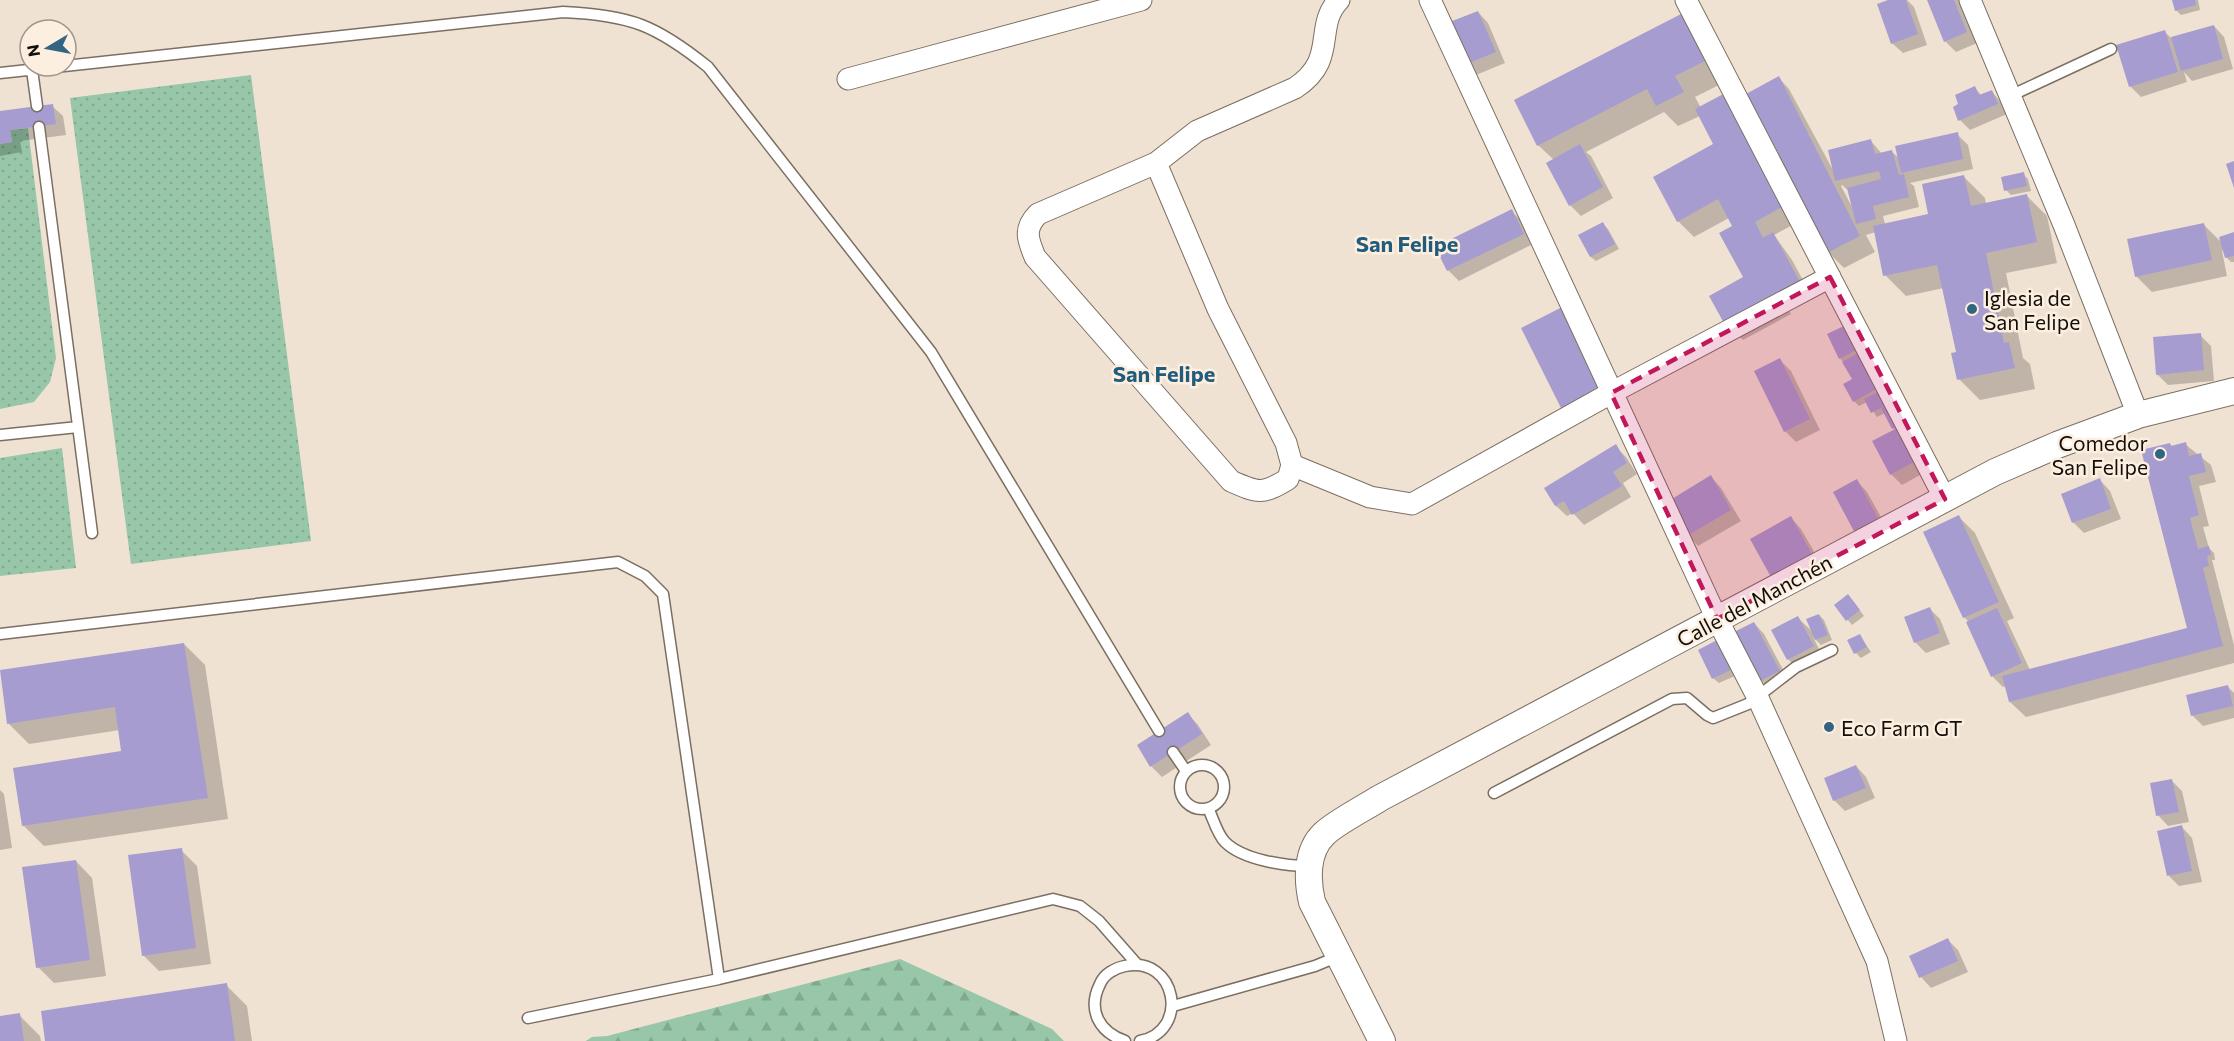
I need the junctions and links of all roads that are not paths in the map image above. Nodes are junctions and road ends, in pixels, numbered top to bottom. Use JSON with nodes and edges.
{"nodes":[{"id":1,"x":1141,"y":0,"type":"edge"},
{"id":2,"x":1339,"y":0,"type":"edge"},
{"id":3,"x":1430,"y":0,"type":"edge"},
{"id":4,"x":1686,"y":0,"type":"edge"},
{"id":5,"x":1970,"y":0,"type":"edge"},
{"id":6,"x":2111,"y":49,"type":"dead end"},
{"id":7,"x":78,"y":65,"type":"edge"},
{"id":8,"x":18,"y":71,"type":"edge"},
{"id":9,"x":0,"y":73,"type":"edge"},
{"id":10,"x":33,"y":78,"type":"edge"},
{"id":11,"x":848,"y":79,"type":"dead end"},
{"id":12,"x":2010,"y":96,"type":"junction"},
{"id":13,"x":37,"y":106,"type":"dead end"},
{"id":14,"x":39,"y":127,"type":"dead end"},
{"id":15,"x":1156,"y":163,"type":"junction"},
{"id":16,"x":1830,"y":277,"type":"junction"},
{"id":17,"x":2234,"y":391,"type":"edge"},
{"id":18,"x":1611,"y":393,"type":"junction"},
{"id":19,"x":2138,"y":415,"type":"junction"},
{"id":20,"x":78,"y":427,"type":"junction"},
{"id":21,"x":0,"y":435,"type":"edge"},
{"id":22,"x":1292,"y":465,"type":"junction"},
{"id":23,"x":1945,"y":500,"type":"junction"},
{"id":24,"x":92,"y":533,"type":"dead end"},
{"id":25,"x":1717,"y":619,"type":"junction"},
{"id":26,"x":0,"y":633,"type":"edge"},
{"id":27,"x":1832,"y":650,"type":"dead end"},
{"id":28,"x":1758,"y":698,"type":"junction"},
{"id":29,"x":1159,"y":731,"type":"dead end"},
{"id":30,"x":1173,"y":752,"type":"dead end"},
{"id":31,"x":1186,"y":771,"type":"junction"},
{"id":32,"x":1494,"y":793,"type":"dead end"},
{"id":33,"x":1208,"y":808,"type":"junction"},
{"id":34,"x":1309,"y":866,"type":"junction"},
{"id":35,"x":1339,"y":956,"type":"junction"},
{"id":36,"x":1136,"y":963,"type":"junction"},
{"id":37,"x":719,"y":979,"type":"junction"},
{"id":38,"x":1173,"y":1006,"type":"junction"},
{"id":39,"x":528,"y":1018,"type":"dead end"},
{"id":40,"x":1148,"y":1040,"type":"edge"},
{"id":41,"x":1125,"y":1041,"type":"edge"},
{"id":42,"x":1382,"y":1041,"type":"edge"},
{"id":43,"x":1896,"y":1041,"type":"edge"}],
"edges":[{"from":1,"to":11,"type":"street"},
{"from":2,"to":15,"type":"street"},
{"from":3,"to":18,"type":"street"},
{"from":4,"to":16,"type":"street"},
{"from":5,"to":12,"type":"street"},
{"from":6,"to":12,"type":"lane"},
{"from":7,"to":29,"type":"lane"},
{"from":8,"to":9,"type":"lane"},
{"from":10,"to":13,"type":"lane"},
{"from":12,"to":19,"type":"street"},
{"from":14,"to":20,"type":"lane"},
{"from":15,"to":22,"type":"street"},
{"from":15,"to":22,"type":"street"},
{"from":16,"to":18,"type":"street"},
{"from":16,"to":23,"type":"street"},
{"from":17,"to":19,"type":"street","name":"Calle del Manchén"},
{"from":18,"to":22,"type":"street"},
{"from":18,"to":25,"type":"street"},
{"from":19,"to":23,"type":"street","name":"Calle del Manchén"},
{"from":20,"to":21,"type":"lane"},
{"from":20,"to":24,"type":"lane"},
{"from":23,"to":25,"type":"street","name":"Calle del Manchén"},
{"from":25,"to":28,"type":"street"},
{"from":25,"to":34,"type":"street","name":"Calle del Manchén"},
{"from":26,"to":37,"type":"lane"},
{"from":27,"to":28,"type":"lane"},
{"from":28,"to":32,"type":"lane"},
{"from":28,"to":43,"type":"street"},
{"from":30,"to":31,"type":"lane"},
{"from":31,"to":33,"type":"lane"},
{"from":31,"to":33,"type":"lane"},
{"from":33,"to":34,"type":"lane"},
{"from":34,"to":35,"type":"street"},
{"from":35,"to":38,"type":"lane"},
{"from":35,"to":42,"type":"street"},
{"from":36,"to":37,"type":"lane"},
{"from":36,"to":38,"type":"lane"},
{"from":36,"to":41,"type":"lane"},
{"from":37,"to":39,"type":"lane"},
{"from":38,"to":40,"type":"lane"}]}
